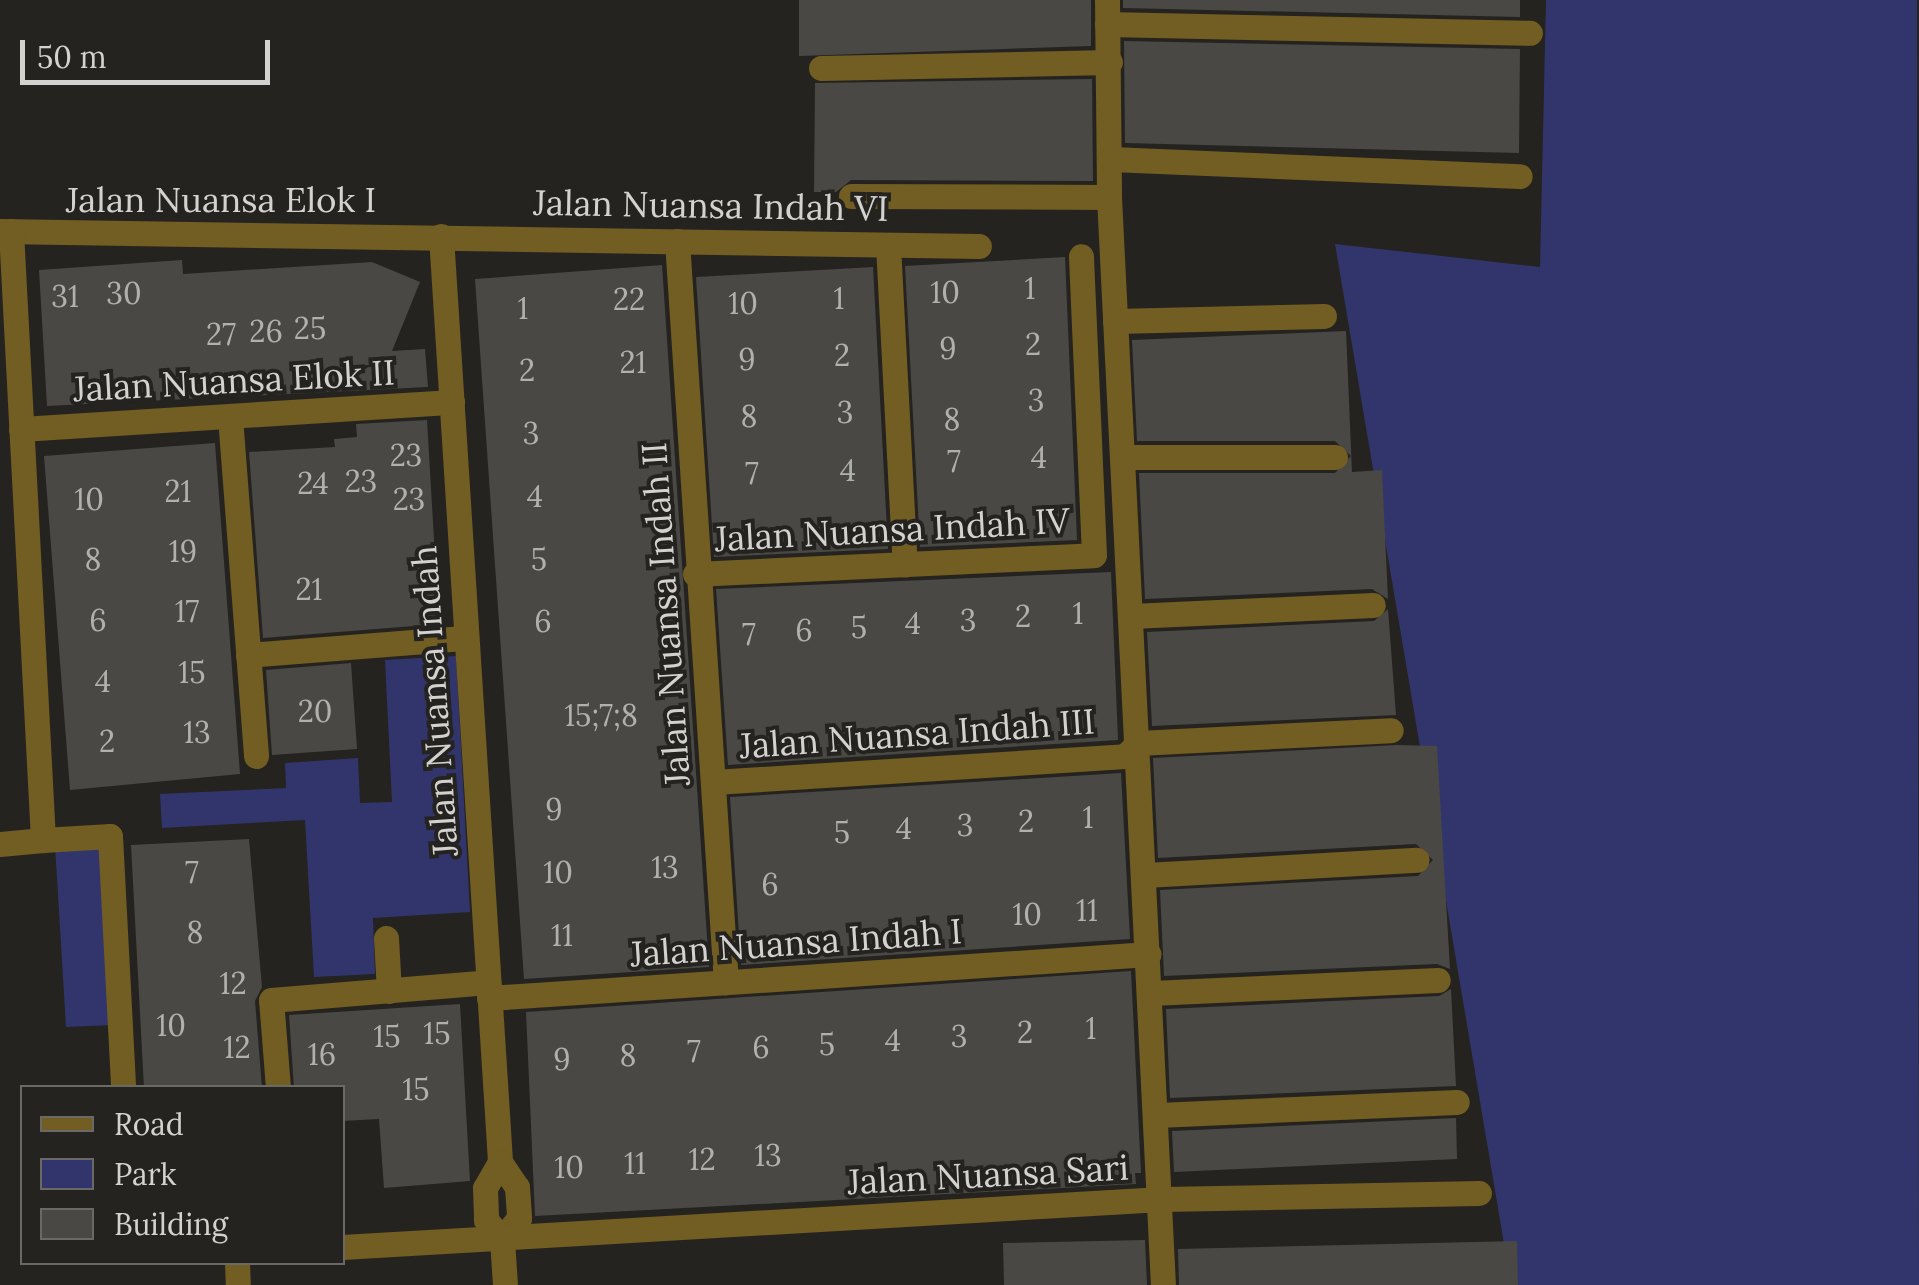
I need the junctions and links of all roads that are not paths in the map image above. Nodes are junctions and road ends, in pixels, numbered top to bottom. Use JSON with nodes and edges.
{"nodes":[{"id":1,"x":1107,"y":12,"type":"edge"},
{"id":2,"x":1530,"y":33,"type":"dead end"},
{"id":3,"x":1110,"y":62,"type":"junction"},
{"id":4,"x":821,"y":68,"type":"dead end"},
{"id":5,"x":1111,"y":159,"type":"junction"},
{"id":6,"x":1520,"y":176,"type":"dead end"},
{"id":7,"x":852,"y":196,"type":"dead end"},
{"id":8,"x":1108,"y":197,"type":"junction"},
{"id":9,"x":5,"y":232,"type":"edge"},
{"id":10,"x":441,"y":236,"type":"junction"},
{"id":11,"x":677,"y":240,"type":"junction"},
{"id":12,"x":888,"y":244,"type":"junction"},
{"id":13,"x":979,"y":246,"type":"dead end"},
{"id":14,"x":1081,"y":256,"type":"dead end"},
{"id":15,"x":1324,"y":316,"type":"dead end"},
{"id":16,"x":1116,"y":321,"type":"junction"},
{"id":17,"x":452,"y":402,"type":"junction"},
{"id":18,"x":230,"y":417,"type":"junction"},
{"id":19,"x":21,"y":429,"type":"junction"},
{"id":20,"x":1123,"y":457,"type":"junction"},
{"id":21,"x":1335,"y":458,"type":"dead end"},
{"id":22,"x":905,"y":565,"type":"junction"},
{"id":23,"x":694,"y":574,"type":"junction"},
{"id":24,"x":1372,"y":605,"type":"dead end"},
{"id":25,"x":1131,"y":616,"type":"junction"},
{"id":26,"x":466,"y":638,"type":"junction"},
{"id":27,"x":248,"y":655,"type":"junction"},
{"id":28,"x":1390,"y":730,"type":"dead end"},
{"id":29,"x":1131,"y":749,"type":"junction"},
{"id":30,"x":256,"y":756,"type":"dead end"},
{"id":31,"x":714,"y":782,"type":"junction"},
{"id":32,"x":43,"y":840,"type":"junction"},
{"id":33,"x":0,"y":844,"type":"edge"},
{"id":34,"x":1417,"y":860,"type":"dead end"},
{"id":35,"x":1145,"y":875,"type":"junction"},
{"id":36,"x":386,"y":938,"type":"dead end"},
{"id":37,"x":1149,"y":954,"type":"junction"},
{"id":38,"x":1438,"y":980,"type":"dead end"},
{"id":39,"x":726,"y":982,"type":"junction"},
{"id":40,"x":390,"y":990,"type":"junction"},
{"id":41,"x":488,"y":990,"type":"junction"},
{"id":42,"x":1151,"y":994,"type":"junction"},
{"id":43,"x":123,"y":1085,"type":"edge"},
{"id":44,"x":278,"y":1085,"type":"edge"},
{"id":45,"x":1458,"y":1102,"type":"dead end"},
{"id":46,"x":1157,"y":1115,"type":"junction"},
{"id":47,"x":500,"y":1162,"type":"junction"},
{"id":48,"x":1479,"y":1193,"type":"dead end"},
{"id":49,"x":1162,"y":1200,"type":"junction"},
{"id":50,"x":502,"y":1239,"type":"junction"},
{"id":51,"x":345,"y":1247,"type":"edge"},
{"id":52,"x":505,"y":1285,"type":"edge"},
{"id":53,"x":1162,"y":1285,"type":"edge"}],
"edges":[{"from":1,"to":2,"type":"street"},
{"from":1,"to":3,"type":"street"},
{"from":3,"to":4,"type":"street"},
{"from":3,"to":5,"type":"street"},
{"from":5,"to":6,"type":"street"},
{"from":5,"to":8,"type":"street"},
{"from":7,"to":8,"type":"street"},
{"from":8,"to":16,"type":"street"},
{"from":9,"to":10,"type":"street","name":"Jalan Nuansa Elok I"},
{"from":9,"to":19,"type":"street"},
{"from":10,"to":11,"type":"street","name":"Jalan Nuansa Indah VI"},
{"from":10,"to":17,"type":"street","name":"Jalan Nuansa Indah"},
{"from":11,"to":12,"type":"street","name":"Jalan Nuansa Indah VI"},
{"from":11,"to":23,"type":"street","name":"Jalan Nuansa Indah II"},
{"from":12,"to":13,"type":"street","name":"Jalan Nuansa Indah VI"},
{"from":12,"to":22,"type":"street"},
{"from":14,"to":22,"type":"street","name":"Jalan Nuansa Indah IV"},
{"from":15,"to":16,"type":"street"},
{"from":16,"to":20,"type":"street"},
{"from":17,"to":18,"type":"street","name":"Jalan Nuansa Elok II"},
{"from":17,"to":26,"type":"street","name":"Jalan Nuansa Indah"},
{"from":18,"to":19,"type":"street","name":"Jalan Nuansa Elok II"},
{"from":18,"to":27,"type":"street"},
{"from":19,"to":32,"type":"street"},
{"from":20,"to":21,"type":"street"},
{"from":20,"to":25,"type":"street"},
{"from":22,"to":23,"type":"street","name":"Jalan Nuansa Indah IV"},
{"from":23,"to":31,"type":"street","name":"Jalan Nuansa Indah II"},
{"from":24,"to":25,"type":"street"},
{"from":25,"to":29,"type":"street"},
{"from":26,"to":27,"type":"street"},
{"from":26,"to":41,"type":"street","name":"Jalan Nuansa Indah"},
{"from":27,"to":30,"type":"street"},
{"from":28,"to":29,"type":"street","name":"Jalan Nuansa Indah III"},
{"from":29,"to":31,"type":"street","name":"Jalan Nuansa Indah III"},
{"from":29,"to":35,"type":"street"},
{"from":31,"to":39,"type":"street","name":"Jalan Nuansa Indah II"},
{"from":32,"to":33,"type":"street"},
{"from":32,"to":43,"type":"street"},
{"from":34,"to":35,"type":"street"},
{"from":35,"to":37,"type":"street"},
{"from":36,"to":40,"type":"street"},
{"from":37,"to":39,"type":"street","name":"Jalan Nuansa Indah I"},
{"from":37,"to":42,"type":"street"},
{"from":38,"to":42,"type":"street"},
{"from":39,"to":41,"type":"street","name":"Jalan Nuansa Indah I"},
{"from":40,"to":41,"type":"street","name":"Jalan Nuansa Indah I"},
{"from":40,"to":44,"type":"street","name":"Jalan Nuansa Indah I"},
{"from":41,"to":47,"type":"street","name":"Jalan Nuansa Indah"},
{"from":42,"to":46,"type":"street"},
{"from":45,"to":46,"type":"street"},
{"from":46,"to":49,"type":"street"},
{"from":47,"to":50,"type":"street"},
{"from":47,"to":50,"type":"street","name":"Jalan Nuansa Indah"},
{"from":48,"to":49,"type":"street","name":"Jalan Nuansa Sari"},
{"from":49,"to":50,"type":"street","name":"Jalan Nuansa Sari"},
{"from":49,"to":53,"type":"street"},
{"from":50,"to":51,"type":"street","name":"Jalan Nuansa Sari"},
{"from":50,"to":52,"type":"street"}]}
